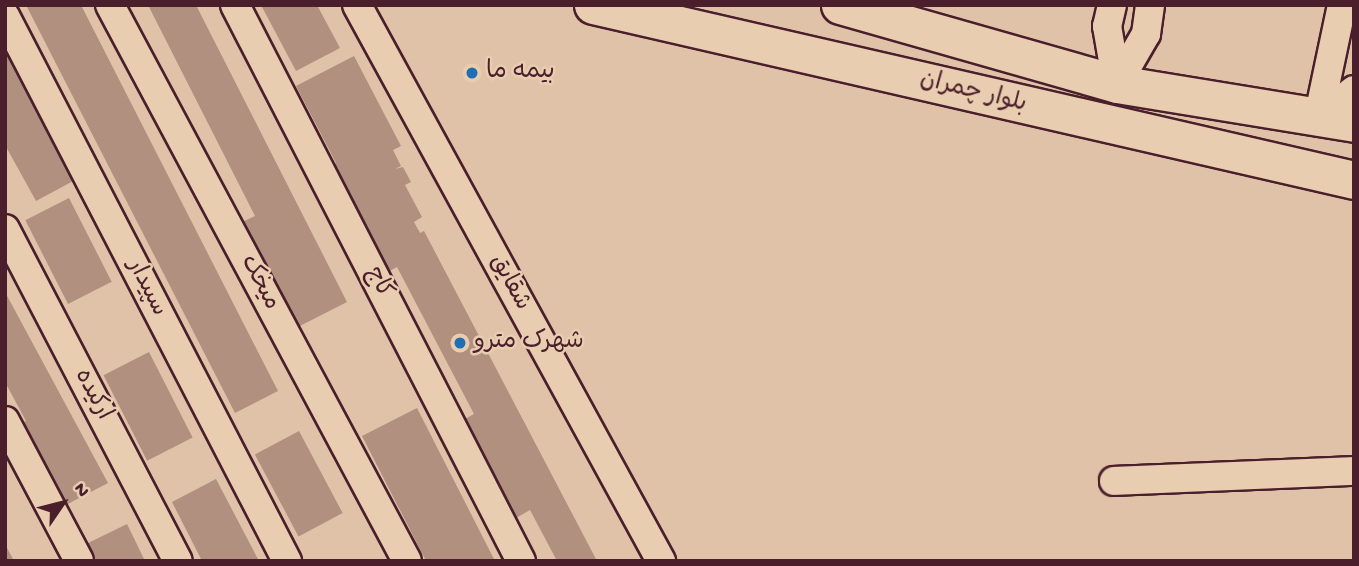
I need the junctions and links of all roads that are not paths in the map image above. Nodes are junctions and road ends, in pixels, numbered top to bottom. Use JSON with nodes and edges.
{"nodes":[{"id":1,"x":110,"y":5,"type":"edge"},
{"id":2,"x":235,"y":5,"type":"edge"},
{"id":3,"x":358,"y":5,"type":"edge"},
{"id":4,"x":593,"y":5,"type":"edge"},
{"id":5,"x":840,"y":5,"type":"edge"},
{"id":6,"x":1112,"y":5,"type":"edge"},
{"id":7,"x":1150,"y":5,"type":"edge"},
{"id":8,"x":1342,"y":5,"type":"edge"},
{"id":9,"x":899,"y":11,"type":"edge"},
{"id":10,"x":5,"y":16,"type":"edge"},
{"id":11,"x":718,"y":20,"type":"edge"},
{"id":12,"x":1117,"y":84,"type":"junction"},
{"id":13,"x":1354,"y":90,"type":"edge"},
{"id":14,"x":1318,"y":119,"type":"junction"},
{"id":15,"x":1354,"y":123,"type":"edge"},
{"id":16,"x":1354,"y":180,"type":"edge"},
{"id":17,"x":5,"y":229,"type":"edge"},
{"id":18,"x":5,"y":422,"type":"edge"},
{"id":19,"x":1354,"y":471,"type":"edge"},
{"id":20,"x":1114,"y":481,"type":"dead end"},
{"id":21,"x":79,"y":561,"type":"edge"},
{"id":22,"x":178,"y":561,"type":"edge"},
{"id":23,"x":287,"y":561,"type":"edge"},
{"id":24,"x":407,"y":561,"type":"edge"},
{"id":25,"x":521,"y":561,"type":"edge"},
{"id":26,"x":661,"y":561,"type":"edge"}],
"edges":[{"from":1,"to":24,"type":"street","name":"میخک"},
{"from":2,"to":25,"type":"street","name":"کاج"},
{"from":3,"to":26,"type":"street","name":"شقایق"},
{"from":4,"to":11,"type":"main road","name":"بلوار چمران"},
{"from":5,"to":9,"type":"main road","name":"بلوار چمران"},
{"from":6,"to":12,"type":"street"},
{"from":7,"to":12,"type":"street"},
{"from":8,"to":14,"type":"street"},
{"from":9,"to":12,"type":"main road","name":"بلوار چمران"},
{"from":10,"to":23,"type":"street","name":"سپیدار"},
{"from":11,"to":16,"type":"main road","name":"بلوار چمران"},
{"from":12,"to":14,"type":"main road","name":"بلوار چمران"},
{"from":13,"to":14,"type":"street"},
{"from":14,"to":15,"type":"main road","name":"بلوار چمران"},
{"from":17,"to":22,"type":"street","name":"ارکیده"},
{"from":18,"to":21,"type":"street"},
{"from":19,"to":20,"type":"street"}]}
